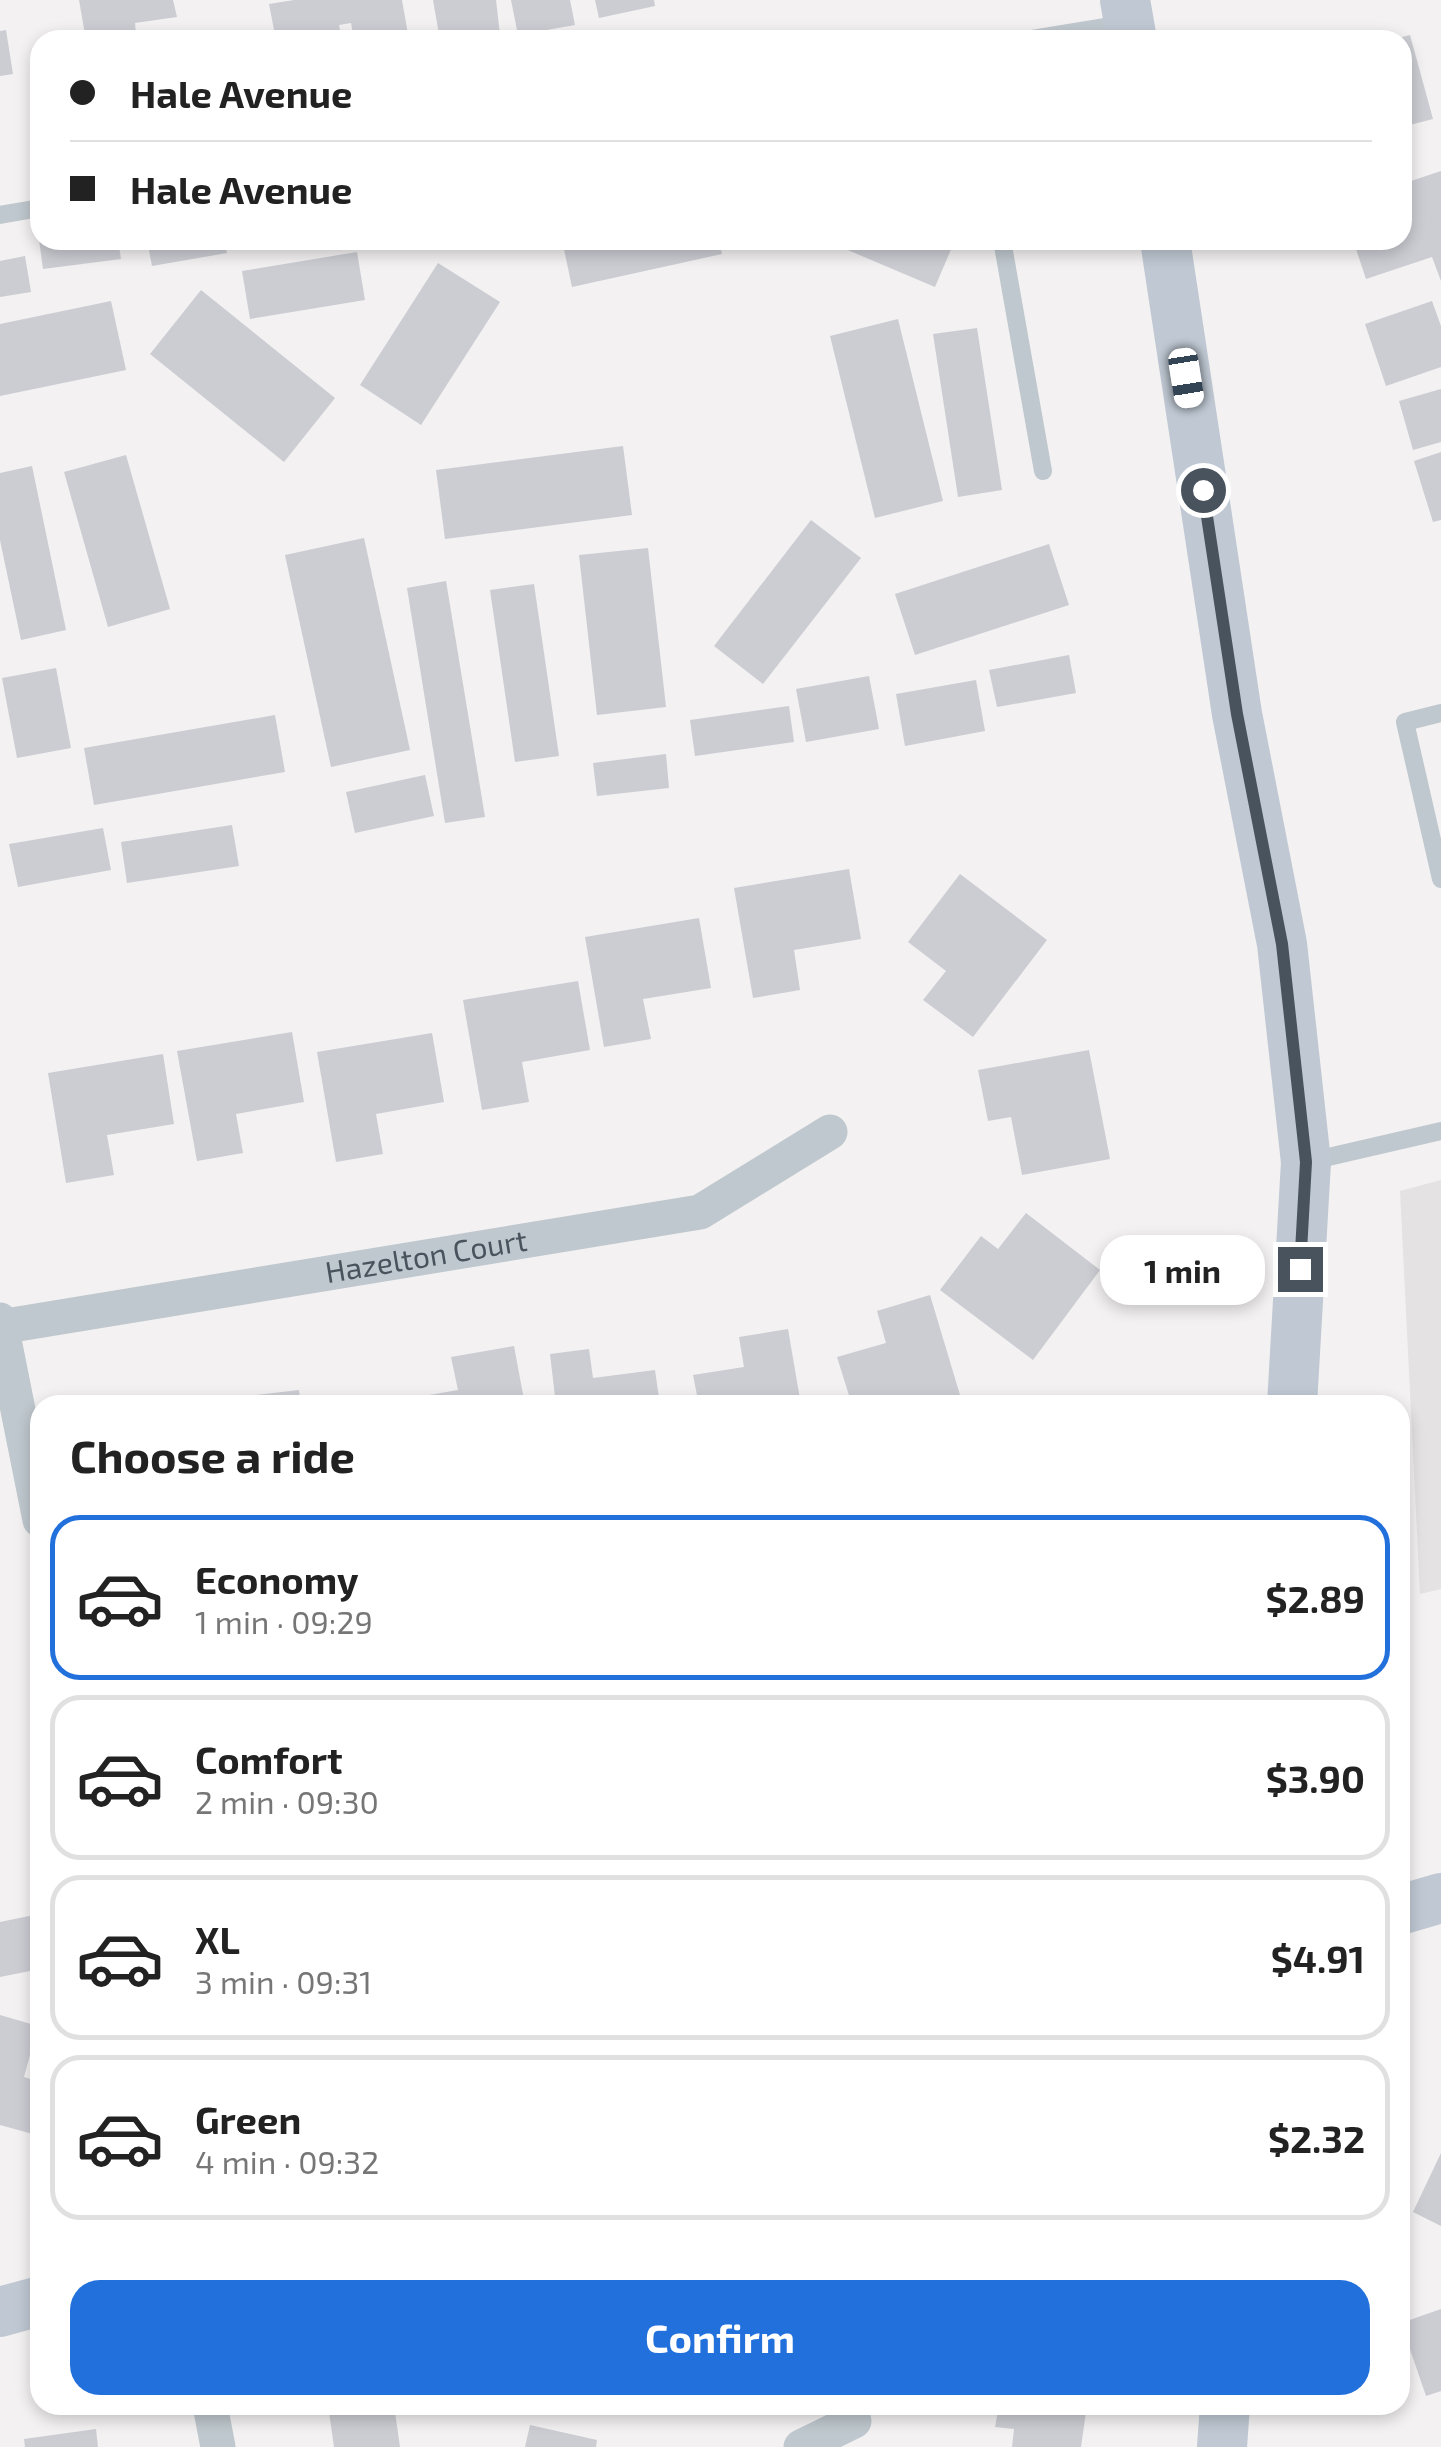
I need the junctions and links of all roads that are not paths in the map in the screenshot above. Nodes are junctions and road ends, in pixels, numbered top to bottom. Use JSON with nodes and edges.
{"nodes":[{"id":1,"x":1129,"y":21,"type":"edge"},
{"id":2,"x":1080,"y":30,"type":"edge"},
{"id":3,"x":30,"y":210,"type":"edge"},
{"id":4,"x":0,"y":215,"type":"edge"},
{"id":5,"x":1004,"y":250,"type":"edge"},
{"id":6,"x":1167,"y":250,"type":"edge"},
{"id":7,"x":1043,"y":471,"type":"dead end"},
{"id":8,"x":1441,"y":713,"type":"edge"},
{"id":9,"x":1441,"y":879,"type":"edge"},
{"id":10,"x":1441,"y":1131,"type":"edge"},
{"id":11,"x":830,"y":1132,"type":"dead end"},
{"id":12,"x":1306,"y":1162,"type":"junction"},
{"id":13,"x":0,"y":1325,"type":"edge"},
{"id":14,"x":1293,"y":1395,"type":"edge"},
{"id":15,"x":30,"y":1471,"type":"edge"},
{"id":16,"x":1441,"y":1898,"type":"edge"},
{"id":17,"x":1410,"y":1907,"type":"edge"},
{"id":18,"x":30,"y":2304,"type":"edge"},
{"id":19,"x":0,"y":2312,"type":"edge"},
{"id":20,"x":212,"y":2415,"type":"edge"},
{"id":21,"x":1225,"y":2415,"type":"edge"},
{"id":22,"x":854,"y":2421,"type":"dead end"},
{"id":23,"x":218,"y":2447,"type":"edge"},
{"id":24,"x":801,"y":2447,"type":"edge"},
{"id":25,"x":1222,"y":2447,"type":"edge"}],
"edges":[{"from":1,"to":2,"type":"lane"},
{"from":3,"to":4,"type":"lane"},
{"from":5,"to":7,"type":"lane"},
{"from":6,"to":12,"type":"main road"},
{"from":8,"to":9,"type":"lane"},
{"from":10,"to":12,"type":"lane"},
{"from":11,"to":13,"type":"street","name":"Hazelton Court"},
{"from":12,"to":14,"type":"main road"},
{"from":13,"to":15,"type":"street"},
{"from":16,"to":17,"type":"main road"},
{"from":18,"to":19,"type":"main road"},
{"from":20,"to":23,"type":"street"},
{"from":21,"to":25,"type":"main road"},
{"from":22,"to":24,"type":"street"}]}
